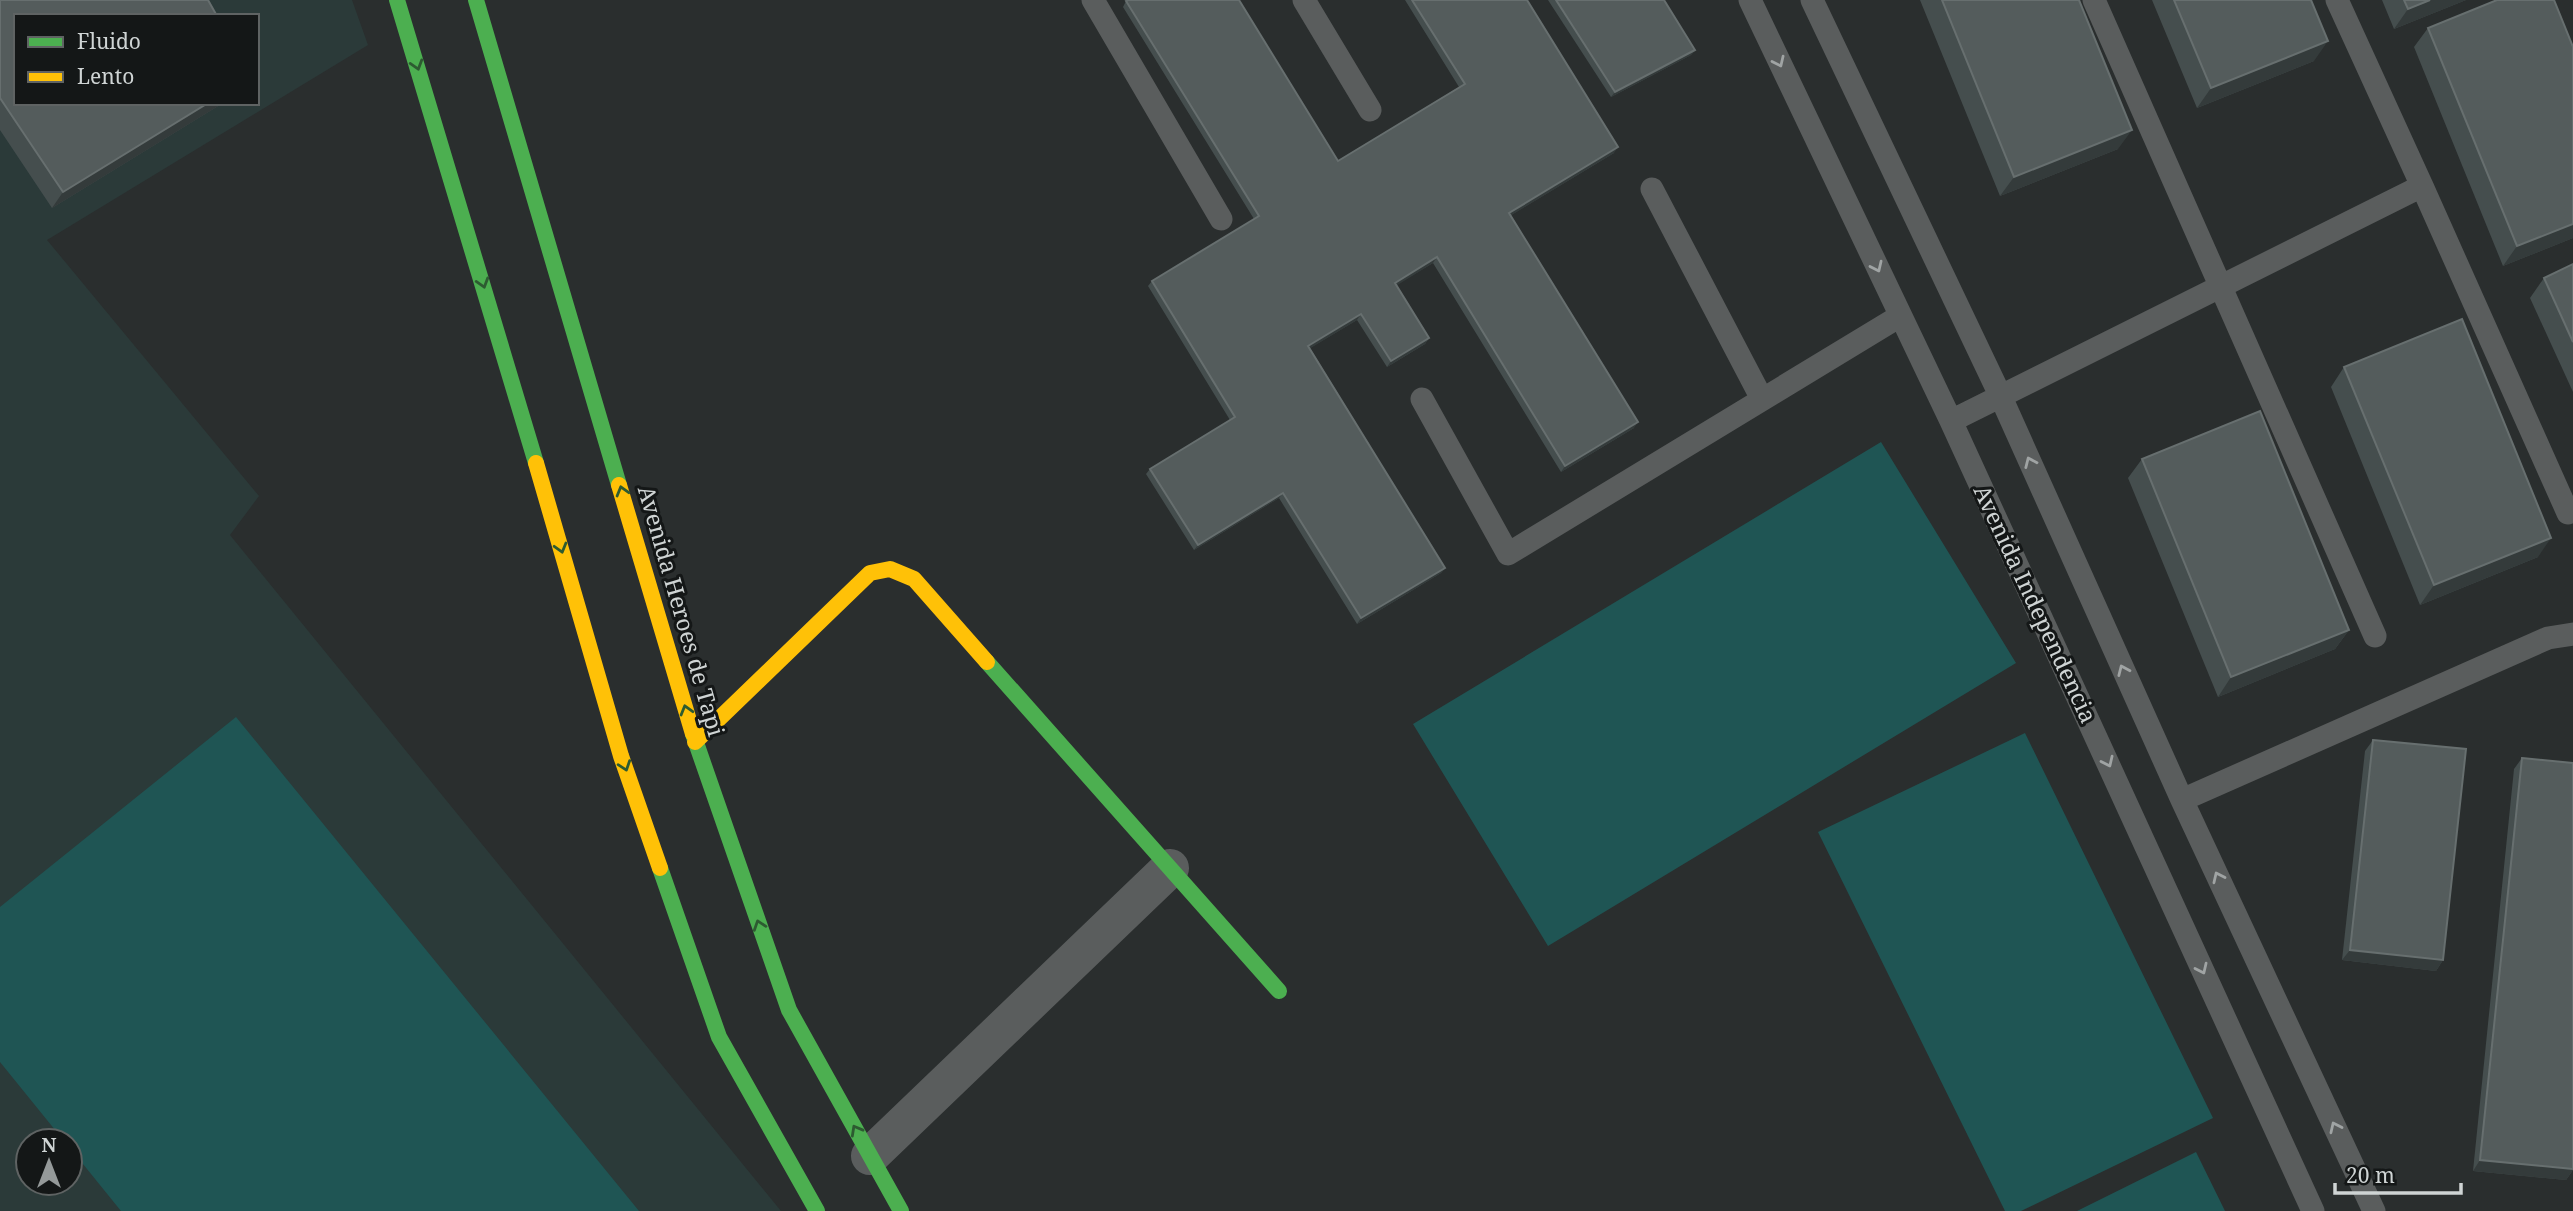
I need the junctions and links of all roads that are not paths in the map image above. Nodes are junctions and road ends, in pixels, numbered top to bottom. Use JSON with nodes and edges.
{"nodes":[{"id":1,"x":397,"y":0,"type":"edge"},
{"id":2,"x":476,"y":0,"type":"edge"},
{"id":3,"x":1093,"y":0,"type":"edge"},
{"id":4,"x":1304,"y":0,"type":"edge"},
{"id":5,"x":1750,"y":0,"type":"edge"},
{"id":6,"x":1813,"y":0,"type":"edge"},
{"id":7,"x":2094,"y":0,"type":"edge"},
{"id":8,"x":2337,"y":0,"type":"edge"},
{"id":9,"x":1370,"y":110,"type":"dead end"},
{"id":10,"x":2422,"y":186,"type":"junction"},
{"id":11,"x":1652,"y":190,"type":"dead end"},
{"id":12,"x":1221,"y":219,"type":"dead end"},
{"id":13,"x":2219,"y":286,"type":"junction"},
{"id":14,"x":1900,"y":316,"type":"junction"},
{"id":15,"x":2000,"y":394,"type":"junction"},
{"id":16,"x":1422,"y":399,"type":"dead end"},
{"id":17,"x":1762,"y":399,"type":"junction"},
{"id":18,"x":1951,"y":421,"type":"junction"},
{"id":19,"x":2568,"y":513,"type":"dead end"},
{"id":20,"x":2573,"y":634,"type":"edge"},
{"id":21,"x":2375,"y":636,"type":"dead end"},
{"id":22,"x":695,"y":741,"type":"junction"},
{"id":23,"x":2182,"y":800,"type":"junction"},
{"id":24,"x":1170,"y":868,"type":"junction"},
{"id":25,"x":1279,"y":991,"type":"dead end"},
{"id":26,"x":870,"y":1156,"type":"junction"},
{"id":27,"x":817,"y":1211,"type":"edge"},
{"id":28,"x":901,"y":1211,"type":"edge"},
{"id":29,"x":2313,"y":1211,"type":"edge"},
{"id":30,"x":2374,"y":1211,"type":"edge"}],
"edges":[{"from":1,"to":27,"type":"main road","one_way":true},
{"from":22,"to":2,"type":"main road","name":"Avenida Heroes de Tapi","one_way":true},
{"from":3,"to":12,"type":"lane"},
{"from":4,"to":9,"type":"lane"},
{"from":5,"to":14,"type":"lane","name":"Avenida Independencia","one_way":true},
{"from":6,"to":15,"type":"lane"},
{"from":7,"to":13,"type":"lane"},
{"from":8,"to":10,"type":"lane"},
{"from":10,"to":13,"type":"lane"},
{"from":10,"to":19,"type":"lane"},
{"from":11,"to":17,"type":"lane"},
{"from":13,"to":15,"type":"lane"},
{"from":13,"to":21,"type":"lane"},
{"from":14,"to":17,"type":"lane"},
{"from":14,"to":18,"type":"lane","name":"Avenida Independencia"},
{"from":15,"to":18,"type":"lane"},
{"from":23,"to":15,"type":"lane","one_way":true},
{"from":16,"to":17,"type":"lane"},
{"from":18,"to":29,"type":"lane","name":"Avenida Independencia","one_way":true},
{"from":20,"to":23,"type":"lane"},
{"from":22,"to":24,"type":"main road"},
{"from":26,"to":22,"type":"main road","name":"Avenida Heroes de Tapi","one_way":true},
{"from":30,"to":23,"type":"lane","one_way":true},
{"from":24,"to":25,"type":"main road"},
{"from":24,"to":26,"type":"street"},
{"from":26,"to":28,"type":"main road","name":"Avenida Heroes de Tapi"}]}
